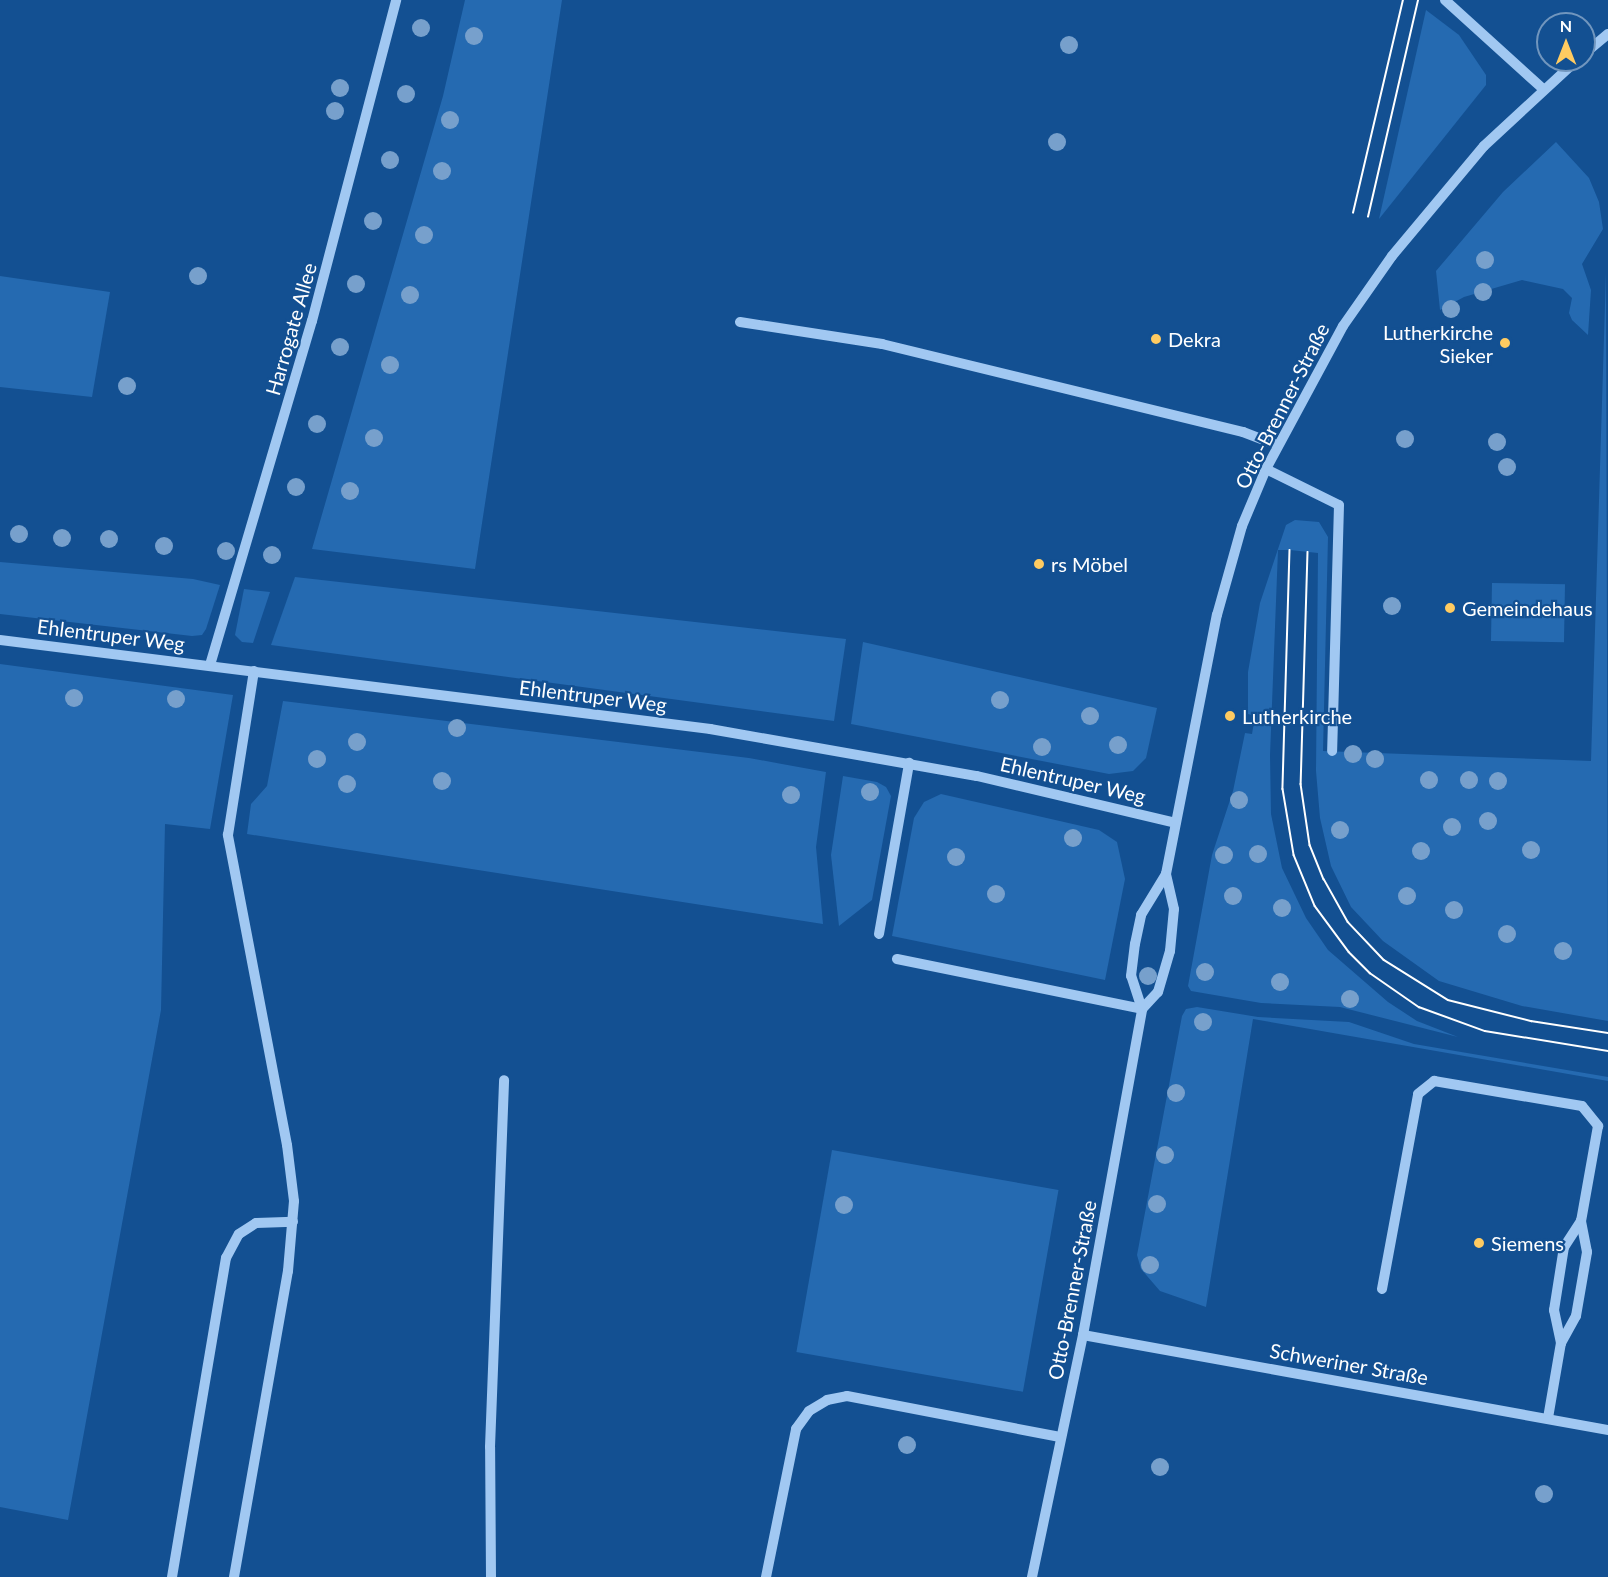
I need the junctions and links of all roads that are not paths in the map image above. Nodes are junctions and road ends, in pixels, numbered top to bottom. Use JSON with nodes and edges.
{"nodes":[{"id":1,"x":396,"y":0,"type":"edge"},
{"id":2,"x":1445,"y":0,"type":"edge"},
{"id":3,"x":1608,"y":34,"type":"edge"},
{"id":4,"x":1596,"y":44,"type":"edge"},
{"id":5,"x":1563,"y":72,"type":"edge"},
{"id":6,"x":1543,"y":89,"type":"junction"},
{"id":7,"x":740,"y":322,"type":"dead end"},
{"id":8,"x":1277,"y":445,"type":"junction"},
{"id":9,"x":1266,"y":469,"type":"junction"},
{"id":10,"x":0,"y":640,"type":"edge"},
{"id":11,"x":210,"y":665,"type":"junction"},
{"id":12,"x":254,"y":671,"type":"junction"},
{"id":13,"x":1332,"y":751,"type":"dead end"},
{"id":14,"x":909,"y":763,"type":"junction"},
{"id":15,"x":1176,"y":823,"type":"junction"},
{"id":16,"x":1166,"y":874,"type":"junction"},
{"id":17,"x":879,"y":933,"type":"dead end"},
{"id":18,"x":897,"y":959,"type":"dead end"},
{"id":19,"x":1142,"y":1009,"type":"junction"},
{"id":20,"x":504,"y":1080,"type":"dead end"},
{"id":21,"x":1581,"y":1221,"type":"junction"},
{"id":22,"x":293,"y":1222,"type":"junction"},
{"id":23,"x":1382,"y":1289,"type":"dead end"},
{"id":24,"x":1083,"y":1335,"type":"junction"},
{"id":25,"x":1561,"y":1343,"type":"junction"},
{"id":26,"x":1548,"y":1418,"type":"junction"},
{"id":27,"x":1608,"y":1430,"type":"edge"},
{"id":28,"x":1060,"y":1437,"type":"junction"},
{"id":29,"x":171,"y":1577,"type":"edge"},
{"id":30,"x":234,"y":1577,"type":"edge"},
{"id":31,"x":492,"y":1577,"type":"edge"},
{"id":32,"x":766,"y":1577,"type":"edge"},
{"id":33,"x":1032,"y":1577,"type":"edge"}],
"edges":[{"from":1,"to":11,"type":"street","name":"Harrogate Allee"},
{"from":2,"to":6,"type":"street"},
{"from":3,"to":4,"type":"street"},
{"from":5,"to":6,"type":"street","name":"Otto-Brenner-Straße"},
{"from":6,"to":8,"type":"street","name":"Otto-Brenner-Straße"},
{"from":7,"to":8,"type":"street"},
{"from":8,"to":9,"type":"street","name":"Otto-Brenner-Straße"},
{"from":9,"to":13,"type":"street"},
{"from":9,"to":15,"type":"street","name":"Otto-Brenner-Straße"},
{"from":10,"to":11,"type":"street","name":"Ehlentruper Weg"},
{"from":11,"to":12,"type":"street","name":"Ehlentruper Weg"},
{"from":12,"to":14,"type":"street","name":"Ehlentruper Weg"},
{"from":12,"to":22,"type":"street"},
{"from":14,"to":15,"type":"street","name":"Ehlentruper Weg"},
{"from":14,"to":17,"type":"street"},
{"from":15,"to":16,"type":"street","name":"Otto-Brenner-Straße"},
{"from":16,"to":19,"type":"street","name":"Otto-Brenner-Straße"},
{"from":16,"to":19,"type":"street","name":"Otto-Brenner-Straße"},
{"from":18,"to":19,"type":"street"},
{"from":19,"to":24,"type":"street","name":"Otto-Brenner-Straße"},
{"from":20,"to":31,"type":"street"},
{"from":21,"to":23,"type":"street"},
{"from":21,"to":25,"type":"street"},
{"from":21,"to":25,"type":"street"},
{"from":22,"to":29,"type":"street"},
{"from":22,"to":30,"type":"street"},
{"from":24,"to":26,"type":"street","name":"Schweriner Straße"},
{"from":24,"to":28,"type":"street","name":"Otto-Brenner-Straße"},
{"from":25,"to":26,"type":"street"},
{"from":26,"to":27,"type":"street","name":"Schweriner Straße"},
{"from":28,"to":32,"type":"street"},
{"from":28,"to":33,"type":"street","name":"Otto-Brenner-Straße"}]}
